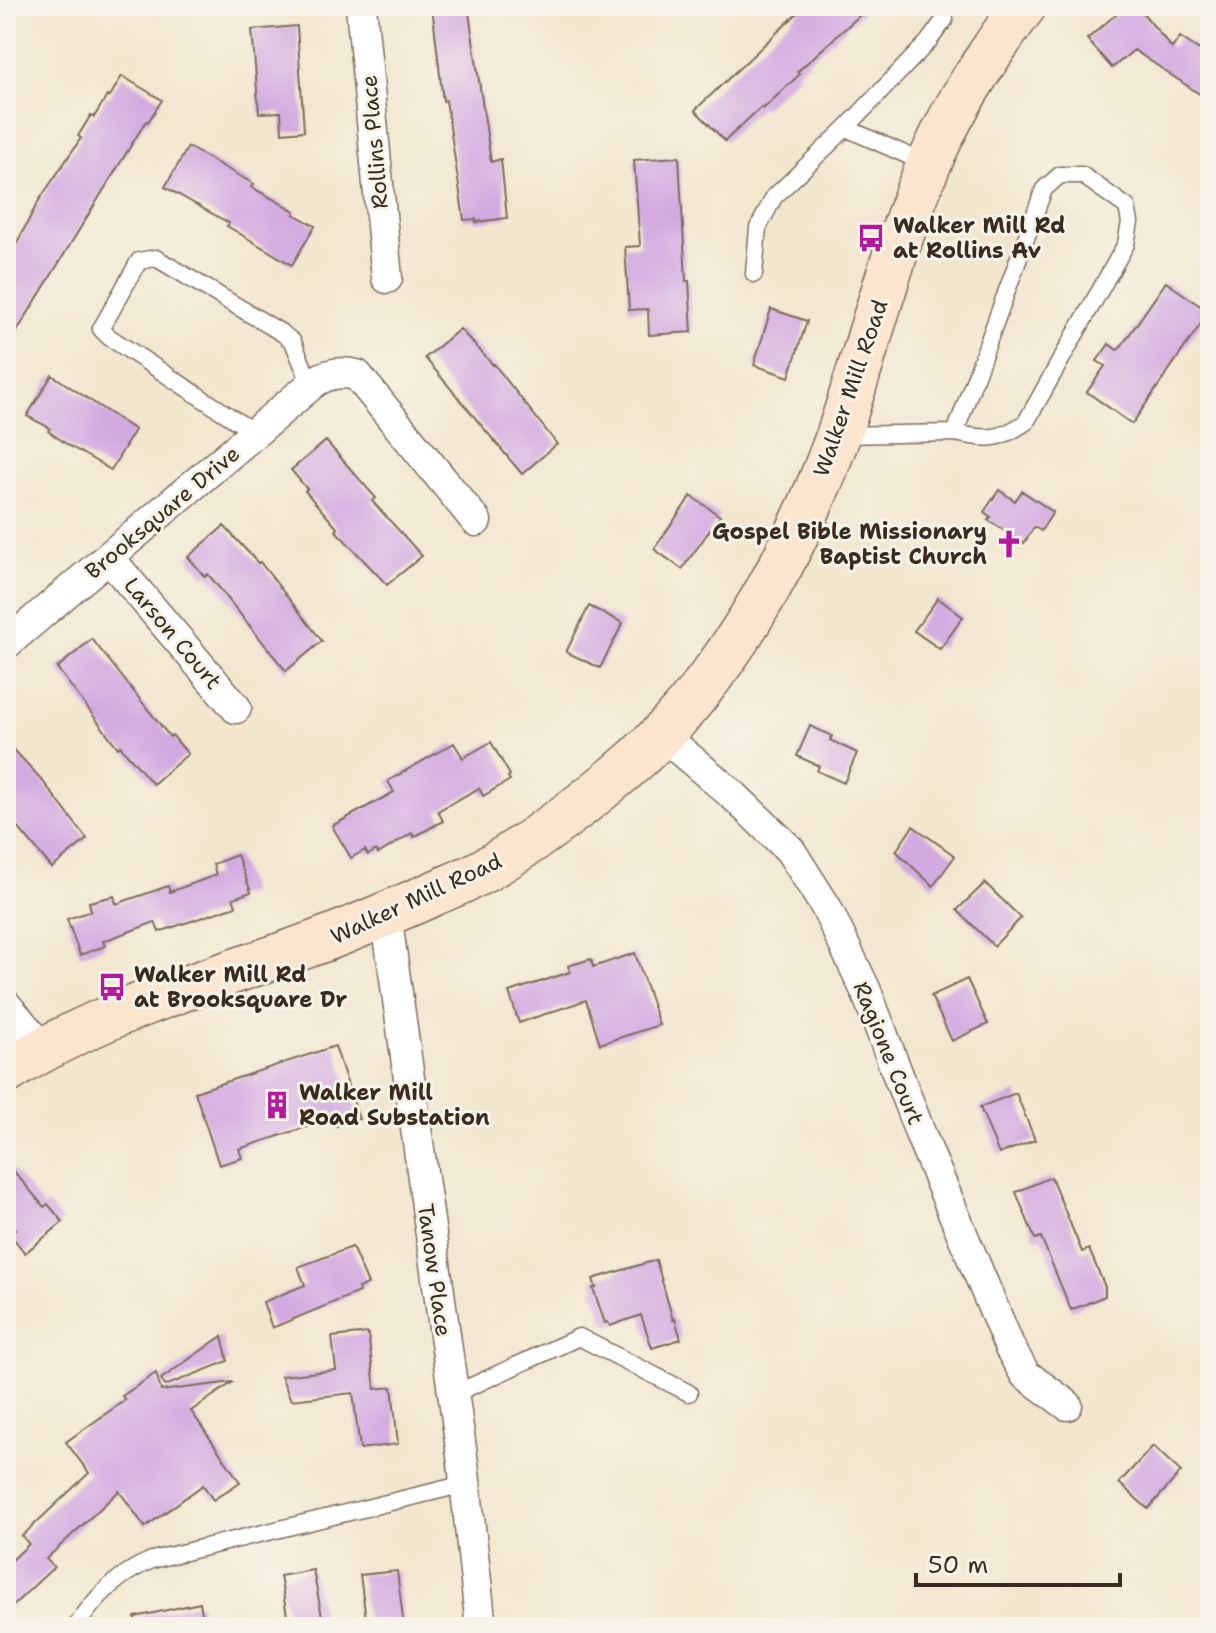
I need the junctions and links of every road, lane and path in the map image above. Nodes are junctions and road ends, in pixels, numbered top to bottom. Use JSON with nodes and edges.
{"nodes":[{"id":1,"x":361,"y":6,"type":"edge"},
{"id":2,"x":1024,"y":6,"type":"edge"},
{"id":3,"x":945,"y":19,"type":"dead end"},
{"id":4,"x":846,"y":128,"type":"junction"},
{"id":5,"x":929,"y":164,"type":"junction"},
{"id":6,"x":754,"y":274,"type":"dead end"},
{"id":7,"x":387,"y":278,"type":"dead end"},
{"id":8,"x":314,"y":382,"type":"junction"},
{"id":9,"x":255,"y":433,"type":"junction"},
{"id":10,"x":955,"y":433,"type":"junction"},
{"id":11,"x":838,"y":435,"type":"junction"},
{"id":12,"x":476,"y":521,"type":"dead end"},
{"id":13,"x":109,"y":558,"type":"junction"},
{"id":14,"x":6,"y":644,"type":"edge"},
{"id":15,"x":236,"y":708,"type":"dead end"},
{"id":16,"x":661,"y":734,"type":"junction"},
{"id":17,"x":386,"y":914,"type":"junction"},
{"id":18,"x":6,"y":1005,"type":"edge"},
{"id":19,"x":43,"y":1048,"type":"junction"},
{"id":20,"x":6,"y":1072,"type":"edge"},
{"id":21,"x":689,"y":1393,"type":"dead end"},
{"id":22,"x":452,"y":1395,"type":"junction"},
{"id":23,"x":1067,"y":1405,"type":"dead end"},
{"id":24,"x":465,"y":1484,"type":"junction"},
{"id":25,"x":76,"y":1627,"type":"edge"},
{"id":26,"x":481,"y":1627,"type":"edge"}],
"edges":[{"from":1,"to":7,"type":"street","name":"Rollins Place"},
{"from":2,"to":5,"type":"street","name":"Walker Mill Road"},
{"from":3,"to":4,"type":"lane"},
{"from":4,"to":5,"type":"lane"},
{"from":4,"to":6,"type":"lane"},
{"from":5,"to":11,"type":"street","name":"Walker Mill Road"},
{"from":8,"to":9,"type":"street","name":"Brooksquare Drive"},
{"from":8,"to":9,"type":"lane"},
{"from":8,"to":12,"type":"street"},
{"from":9,"to":13,"type":"street","name":"Brooksquare Drive"},
{"from":10,"to":10,"type":"lane"},
{"from":10,"to":11,"type":"lane"},
{"from":11,"to":16,"type":"street","name":"Walker Mill Road"},
{"from":13,"to":14,"type":"street","name":"Brooksquare Drive"},
{"from":13,"to":15,"type":"street","name":"Larson Court"},
{"from":16,"to":17,"type":"street","name":"Walker Mill Road"},
{"from":16,"to":23,"type":"street","name":"Ragione Court"},
{"from":17,"to":19,"type":"street","name":"Walker Mill Road"},
{"from":17,"to":22,"type":"street","name":"Tanow Place"},
{"from":18,"to":19,"type":"street"},
{"from":19,"to":20,"type":"street","name":"Walker Mill Road"},
{"from":21,"to":22,"type":"lane"},
{"from":22,"to":24,"type":"street","name":"Tanow Place"},
{"from":24,"to":25,"type":"lane"},
{"from":24,"to":26,"type":"street","name":"Tanow Place"}]}
